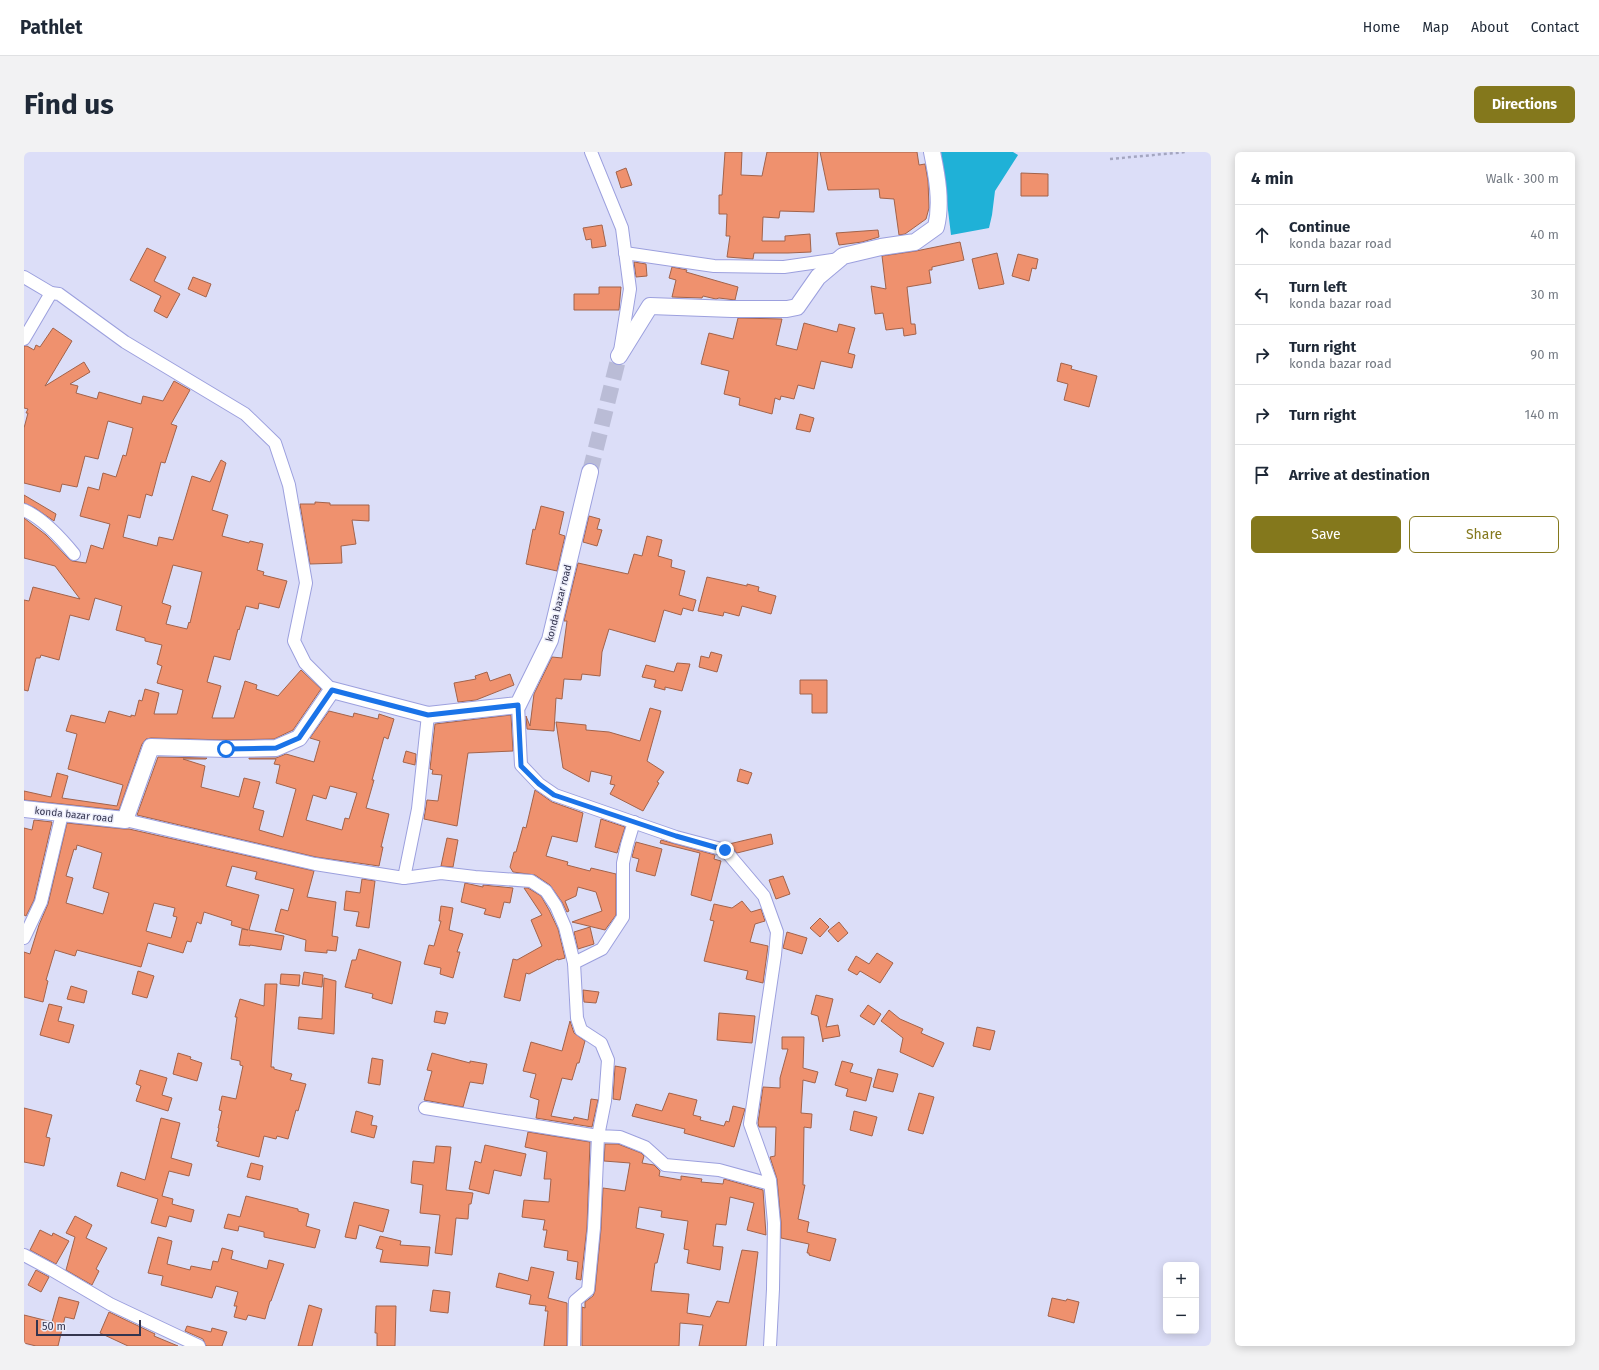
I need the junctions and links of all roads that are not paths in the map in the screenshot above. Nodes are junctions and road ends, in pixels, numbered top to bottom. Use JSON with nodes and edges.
{"nodes":[{"id":1,"x":591,"y":152,"type":"edge"},
{"id":2,"x":932,"y":152,"type":"edge"},
{"id":3,"x":625,"y":253,"type":"junction"},
{"id":4,"x":839,"y":259,"type":"junction"},
{"id":5,"x":24,"y":277,"type":"edge"},
{"id":6,"x":51,"y":293,"type":"junction"},
{"id":7,"x":24,"y":339,"type":"edge"},
{"id":8,"x":619,"y":356,"type":"joint"},
{"id":9,"x":590,"y":472,"type":"tunnel mouth"},
{"id":10,"x":24,"y":510,"type":"edge"},
{"id":11,"x":74,"y":554,"type":"dead end"},
{"id":12,"x":332,"y":690,"type":"junction"},
{"id":13,"x":518,"y":705,"type":"junction"},
{"id":14,"x":428,"y":715,"type":"junction"},
{"id":15,"x":24,"y":809,"type":"edge"},
{"id":16,"x":62,"y":814,"type":"junction"},
{"id":17,"x":125,"y":820,"type":"junction"},
{"id":18,"x":634,"y":822,"type":"junction"},
{"id":19,"x":404,"y":878,"type":"junction"},
{"id":20,"x":24,"y":938,"type":"edge"},
{"id":21,"x":574,"y":963,"type":"junction"},
{"id":22,"x":425,"y":1108,"type":"dead end"},
{"id":23,"x":598,"y":1136,"type":"junction"},
{"id":24,"x":770,"y":1184,"type":"junction"},
{"id":25,"x":24,"y":1255,"type":"edge"},
{"id":26,"x":196,"y":1346,"type":"edge"},
{"id":27,"x":574,"y":1346,"type":"edge"},
{"id":28,"x":770,"y":1346,"type":"edge"}],
"edges":[{"from":1,"to":3,"type":"street"},
{"from":2,"to":4,"type":"street"},
{"from":3,"to":4,"type":"street"},
{"from":3,"to":8,"type":"street"},
{"from":4,"to":8,"type":"street"},
{"from":5,"to":6,"type":"street"},
{"from":6,"to":7,"type":"street"},
{"from":6,"to":12,"type":"street"},
{"from":9,"to":13,"type":"street","name":"konda bazar road"},
{"from":10,"to":11,"type":"street"},
{"from":12,"to":14,"type":"street"},
{"from":12,"to":17,"type":"street","name":"konda bazar road"},
{"from":13,"to":14,"type":"street"},
{"from":13,"to":18,"type":"street"},
{"from":14,"to":19,"type":"street"},
{"from":15,"to":16,"type":"street","name":"konda bazar road"},
{"from":16,"to":17,"type":"street","name":"konda bazar road"},
{"from":16,"to":20,"type":"street"},
{"from":17,"to":19,"type":"street"},
{"from":18,"to":21,"type":"street"},
{"from":18,"to":24,"type":"street"},
{"from":19,"to":21,"type":"street"},
{"from":21,"to":23,"type":"street"},
{"from":22,"to":23,"type":"street"},
{"from":23,"to":24,"type":"street"},
{"from":23,"to":27,"type":"street"},
{"from":24,"to":28,"type":"street"},
{"from":25,"to":26,"type":"street"}]}
